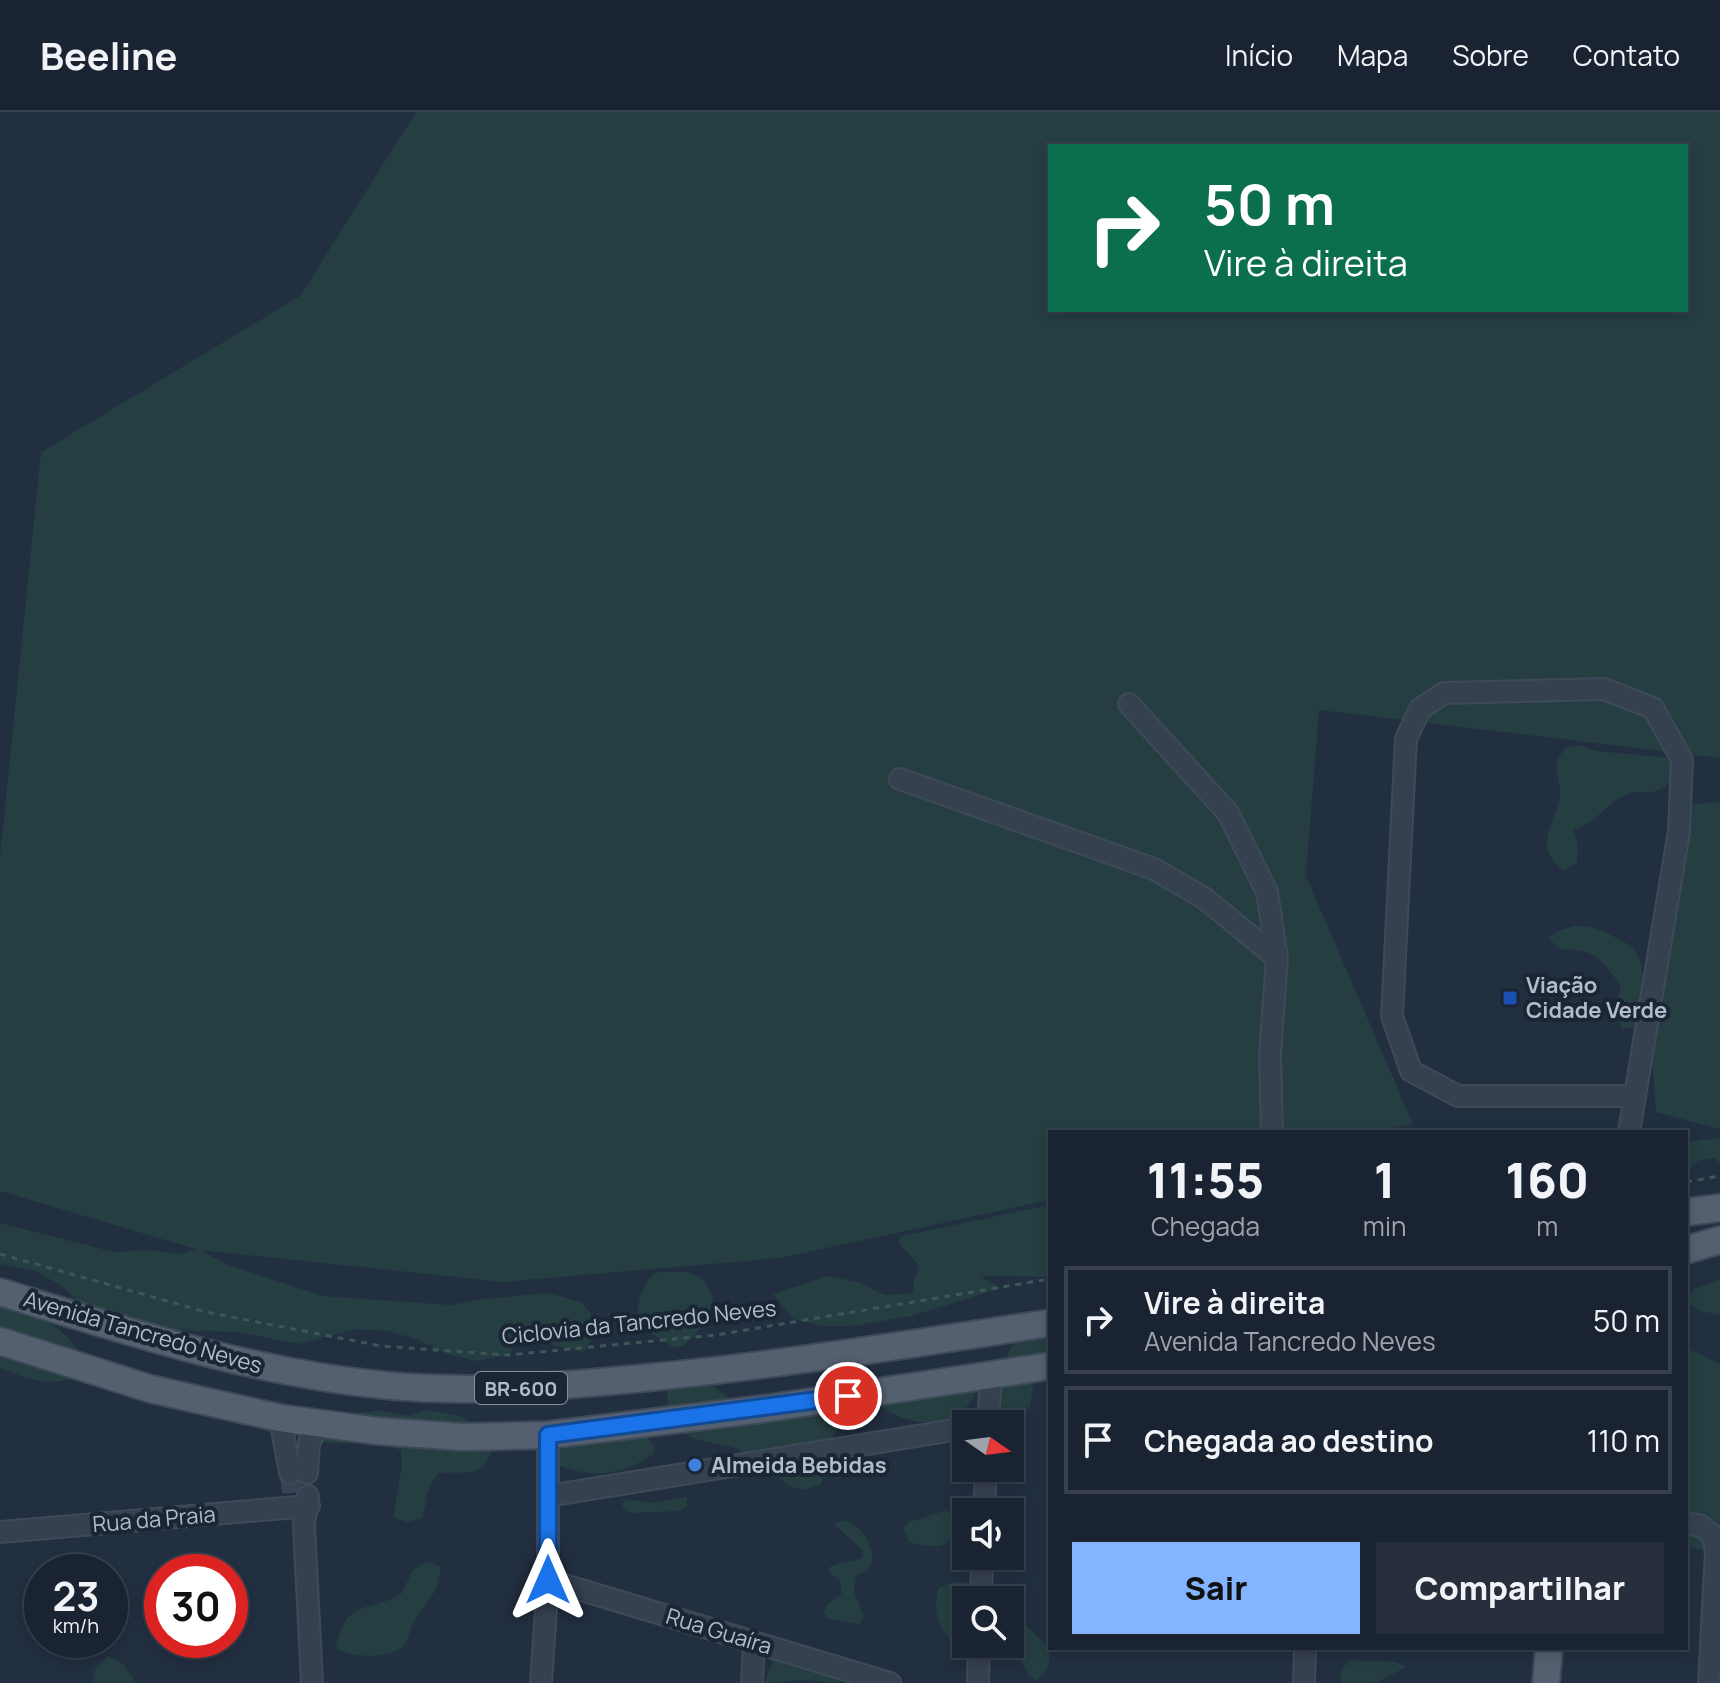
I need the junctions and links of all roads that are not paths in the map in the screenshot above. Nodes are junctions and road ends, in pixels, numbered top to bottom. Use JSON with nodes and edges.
{"nodes":[{"id":1,"x":1129,"y":704,"type":"dead end"},
{"id":2,"x":900,"y":779,"type":"dead end"},
{"id":3,"x":1277,"y":958,"type":"junction"},
{"id":4,"x":1635,"y":1096,"type":"junction"},
{"id":5,"x":1272,"y":1130,"type":"edge"},
{"id":6,"x":1629,"y":1130,"type":"edge"},
{"id":7,"x":1720,"y":1208,"type":"edge"},
{"id":8,"x":1688,"y":1212,"type":"edge"},
{"id":9,"x":1720,"y":1240,"type":"edge"},
{"id":10,"x":1688,"y":1249,"type":"edge"},
{"id":11,"x":1720,"y":1253,"type":"edge"},
{"id":12,"x":1688,"y":1257,"type":"edge"},
{"id":13,"x":0,"y":1292,"type":"edge"},
{"id":14,"x":1048,"y":1323,"type":"edge"},
{"id":15,"x":0,"y":1341,"type":"edge"},
{"id":16,"x":1048,"y":1366,"type":"edge"},
{"id":17,"x":991,"y":1375,"type":"junction"},
{"id":18,"x":989,"y":1410,"type":"edge"},
{"id":19,"x":280,"y":1418,"type":"junction"},
{"id":20,"x":319,"y":1424,"type":"junction"},
{"id":21,"x":952,"y":1430,"type":"edge"},
{"id":22,"x":548,"y":1435,"type":"junction"},
{"id":23,"x":300,"y":1496,"type":"junction"},
{"id":24,"x":548,"y":1496,"type":"junction"},
{"id":25,"x":1688,"y":1523,"type":"edge"},
{"id":26,"x":0,"y":1532,"type":"edge"},
{"id":27,"x":548,"y":1580,"type":"junction"},
{"id":28,"x":754,"y":1642,"type":"junction"},
{"id":29,"x":1305,"y":1650,"type":"edge"},
{"id":30,"x":1549,"y":1650,"type":"edge"},
{"id":31,"x":979,"y":1658,"type":"edge"},
{"id":32,"x":312,"y":1683,"type":"edge"},
{"id":33,"x":541,"y":1683,"type":"edge"},
{"id":34,"x":752,"y":1683,"type":"edge"},
{"id":35,"x":890,"y":1683,"type":"edge"},
{"id":36,"x":978,"y":1683,"type":"edge"},
{"id":37,"x":1304,"y":1683,"type":"edge"},
{"id":38,"x":1322,"y":1683,"type":"edge"},
{"id":39,"x":1546,"y":1683,"type":"edge"},
{"id":40,"x":1709,"y":1683,"type":"edge"}],
"edges":[{"from":1,"to":3,"type":"street"},
{"from":2,"to":3,"type":"street"},
{"from":3,"to":5,"type":"street"},
{"from":4,"to":4,"type":"street"},
{"from":4,"to":6,"type":"street"},
{"from":7,"to":8,"type":"main road"},
{"from":9,"to":10,"type":"main road"},
{"from":11,"to":12,"type":"main road"},
{"from":13,"to":14,"type":"main road","name":"Avenida Tancredo Neves","number":"BR-600"},
{"from":15,"to":19,"type":"main road","number":"BR-600"},
{"from":16,"to":17,"type":"main road","number":"BR-600"},
{"from":17,"to":18,"type":"street"},
{"from":17,"to":22,"type":"main road","number":"BR-600"},
{"from":19,"to":20,"type":"main road","number":"BR-600"},
{"from":19,"to":23,"type":"street"},
{"from":20,"to":22,"type":"main road","number":"BR-600"},
{"from":20,"to":23,"type":"street"},
{"from":21,"to":24,"type":"street"},
{"from":22,"to":24,"type":"street"},
{"from":23,"to":26,"type":"street","name":"Rua da Praia"},
{"from":23,"to":32,"type":"street"},
{"from":24,"to":27,"type":"street"},
{"from":25,"to":40,"type":"street"},
{"from":27,"to":28,"type":"street","name":"Rua Guaíra"},
{"from":27,"to":33,"type":"street"},
{"from":28,"to":34,"type":"street"},
{"from":28,"to":35,"type":"street","name":"Rua Guaíra"},
{"from":29,"to":37,"type":"street"},
{"from":30,"to":39,"type":"main road"},
{"from":31,"to":36,"type":"street"},
{"from":37,"to":38,"type":"street"}]}
